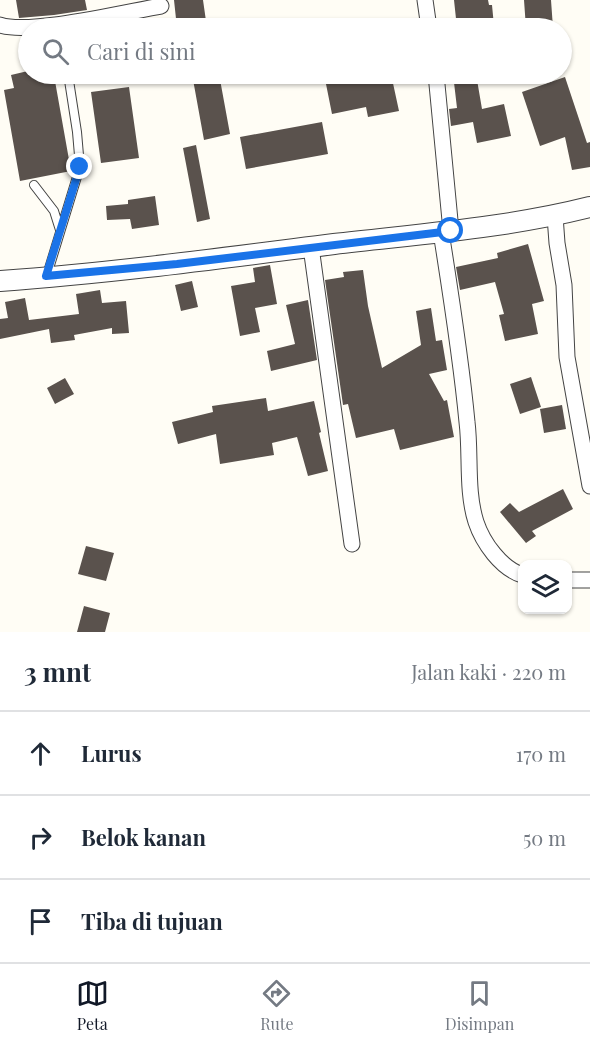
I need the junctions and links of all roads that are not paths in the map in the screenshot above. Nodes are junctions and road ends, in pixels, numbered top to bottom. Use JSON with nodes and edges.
{"nodes":[{"id":1,"x":425,"y":0,"type":"edge"},
{"id":2,"x":161,"y":6,"type":"dead end"},
{"id":3,"x":91,"y":18,"type":"edge"},
{"id":4,"x":428,"y":18,"type":"edge"},
{"id":5,"x":0,"y":25,"type":"edge"},
{"id":6,"x":18,"y":26,"type":"edge"},
{"id":7,"x":70,"y":84,"type":"edge"},
{"id":8,"x":437,"y":84,"type":"edge"},
{"id":9,"x":34,"y":185,"type":"dead end"},
{"id":10,"x":590,"y":207,"type":"edge"},
{"id":11,"x":555,"y":216,"type":"junction"},
{"id":12,"x":446,"y":231,"type":"junction"},
{"id":13,"x":60,"y":232,"type":"junction"},
{"id":14,"x":311,"y":247,"type":"junction"},
{"id":15,"x":46,"y":276,"type":"junction"},
{"id":16,"x":0,"y":281,"type":"edge"},
{"id":17,"x":590,"y":486,"type":"edge"},
{"id":18,"x":352,"y":544,"type":"dead end"},
{"id":19,"x":518,"y":574,"type":"edge"},
{"id":20,"x":572,"y":580,"type":"edge"},
{"id":21,"x":590,"y":580,"type":"edge"}],
"edges":[{"from":1,"to":4,"type":"street"},
{"from":2,"to":3,"type":"street"},
{"from":5,"to":6,"type":"street"},
{"from":7,"to":13,"type":"lane"},
{"from":8,"to":12,"type":"street"},
{"from":9,"to":13,"type":"lane"},
{"from":10,"to":11,"type":"street"},
{"from":11,"to":12,"type":"street"},
{"from":11,"to":17,"type":"street"},
{"from":12,"to":14,"type":"street"},
{"from":12,"to":19,"type":"street"},
{"from":13,"to":15,"type":"lane"},
{"from":14,"to":15,"type":"street"},
{"from":14,"to":18,"type":"street"},
{"from":15,"to":16,"type":"street"},
{"from":20,"to":21,"type":"street"}]}
